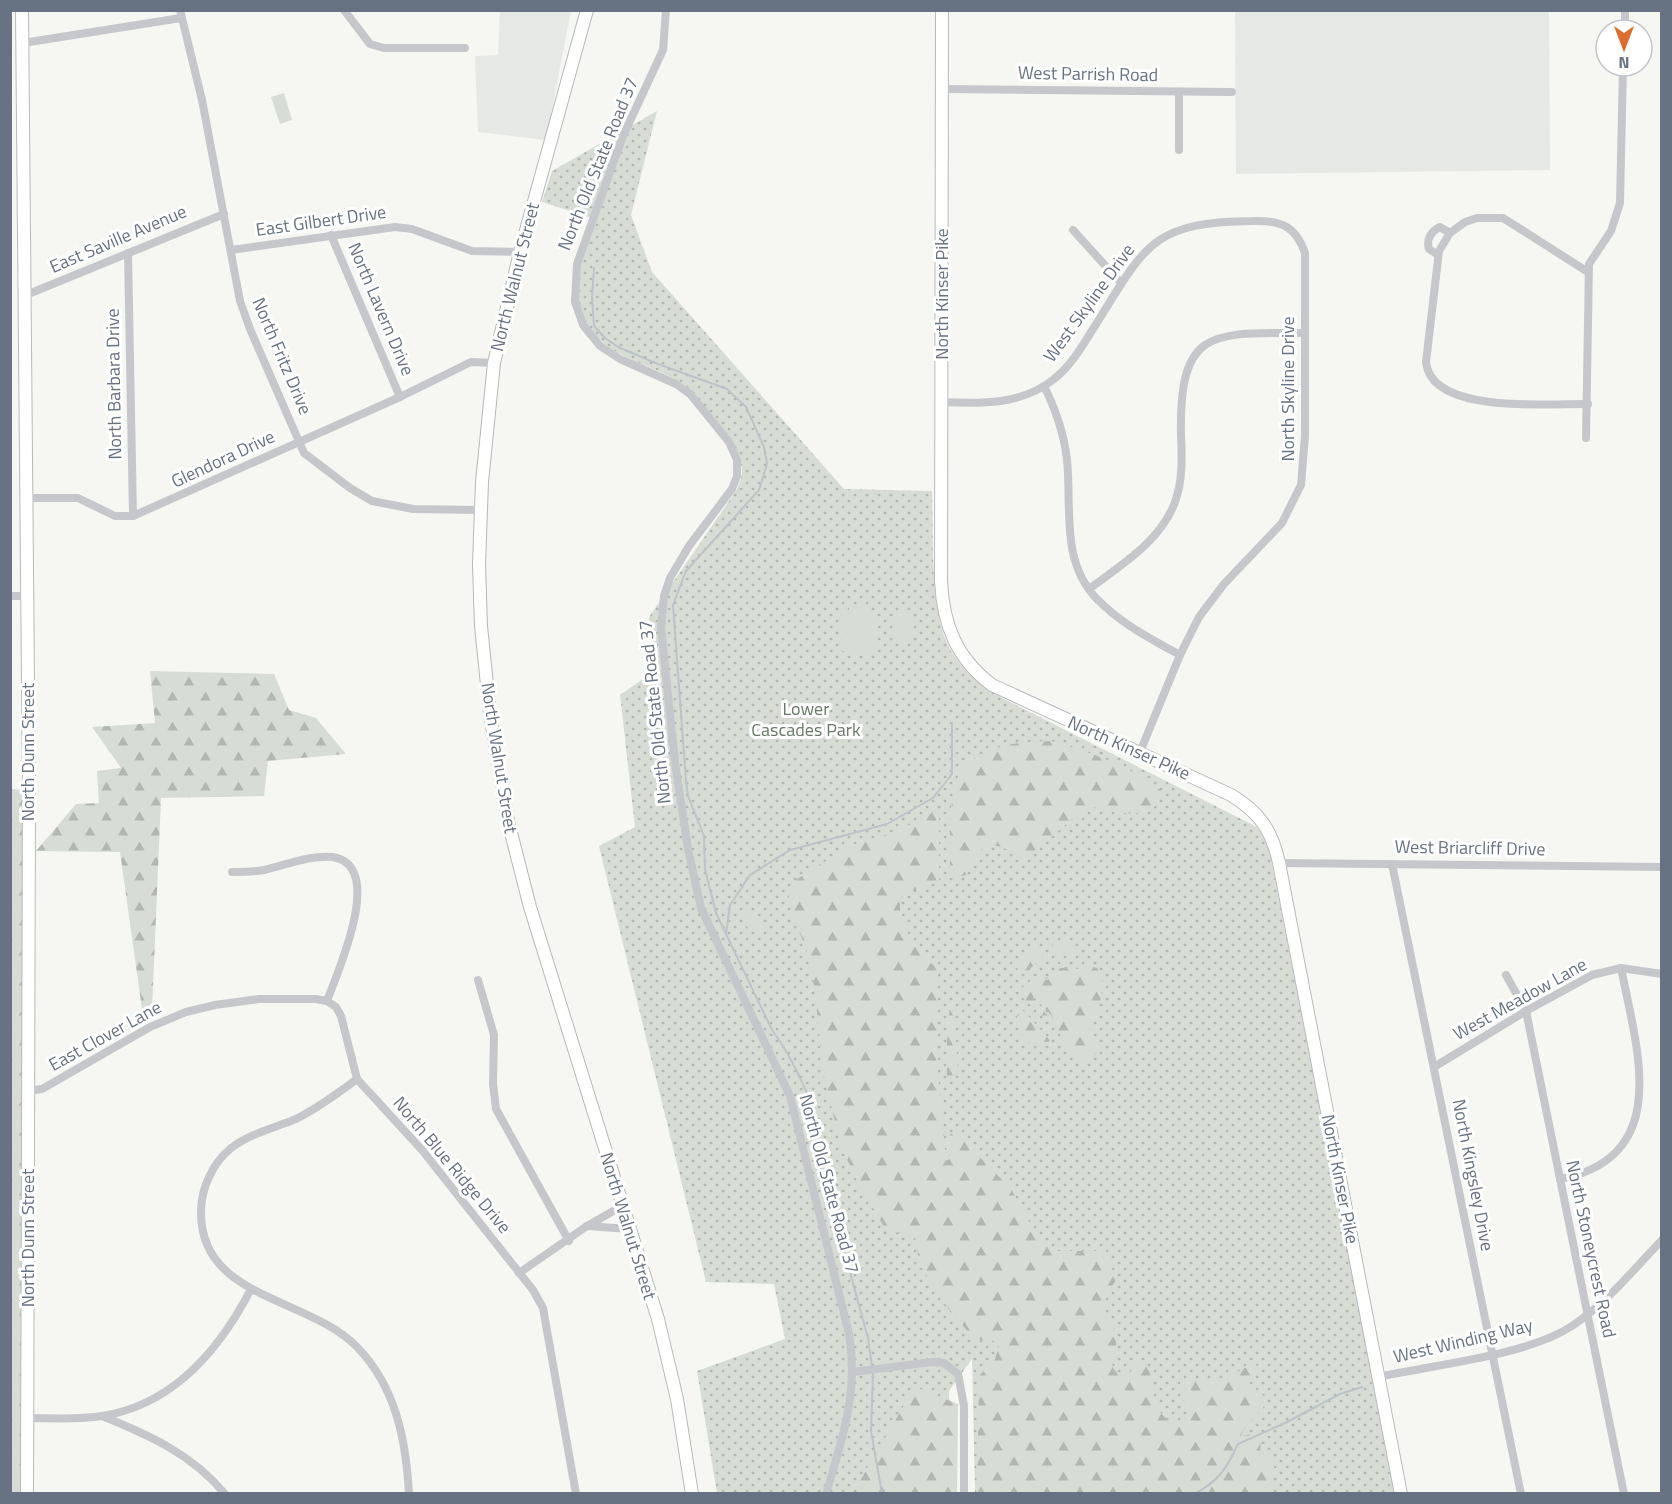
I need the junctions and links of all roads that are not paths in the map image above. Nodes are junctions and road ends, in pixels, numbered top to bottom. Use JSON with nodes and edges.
{"nodes":[{"id":1,"x":22,"y":10,"type":"edge"},
{"id":2,"x":344,"y":10,"type":"edge"},
{"id":3,"x":587,"y":10,"type":"edge"},
{"id":4,"x":666,"y":10,"type":"edge"},
{"id":5,"x":942,"y":10,"type":"edge"},
{"id":6,"x":180,"y":14,"type":"edge"},
{"id":7,"x":23,"y":44,"type":"junction"},
{"id":8,"x":465,"y":48,"type":"dead end"},
{"id":9,"x":1623,"y":78,"type":"edge"},
{"id":10,"x":944,"y":89,"type":"junction"},
{"id":11,"x":1179,"y":92,"type":"junction"},
{"id":12,"x":1232,"y":92,"type":"dead end"},
{"id":13,"x":1179,"y":150,"type":"dead end"},
{"id":14,"x":224,"y":214,"type":"junction"},
{"id":15,"x":1073,"y":230,"type":"dead end"},
{"id":16,"x":1295,"y":232,"type":"joint"},
{"id":17,"x":1450,"y":233,"type":"junction"},
{"id":18,"x":331,"y":235,"type":"junction"},
{"id":19,"x":231,"y":250,"type":"junction"},
{"id":20,"x":520,"y":252,"type":"junction"},
{"id":21,"x":128,"y":253,"type":"junction"},
{"id":22,"x":1438,"y":255,"type":"junction"},
{"id":23,"x":1588,"y":272,"type":"junction"},
{"id":24,"x":1121,"y":283,"type":"junction"},
{"id":25,"x":26,"y":295,"type":"junction"},
{"id":26,"x":1305,"y":333,"type":"junction"},
{"id":27,"x":494,"y":363,"type":"junction"},
{"id":28,"x":1044,"y":386,"type":"junction"},
{"id":29,"x":400,"y":397,"type":"junction"},
{"id":30,"x":941,"y":402,"type":"junction"},
{"id":31,"x":1588,"y":404,"type":"junction"},
{"id":32,"x":1586,"y":438,"type":"dead end"},
{"id":33,"x":299,"y":442,"type":"junction"},
{"id":34,"x":26,"y":498,"type":"junction"},
{"id":35,"x":481,"y":510,"type":"junction"},
{"id":36,"x":133,"y":516,"type":"junction"},
{"id":37,"x":1089,"y":589,"type":"junction"},
{"id":38,"x":10,"y":596,"type":"edge"},
{"id":39,"x":28,"y":596,"type":"junction"},
{"id":40,"x":1180,"y":655,"type":"junction"},
{"id":41,"x":1140,"y":752,"type":"junction"},
{"id":42,"x":1279,"y":863,"type":"junction"},
{"id":43,"x":1392,"y":864,"type":"junction"},
{"id":44,"x":1662,"y":867,"type":"edge"},
{"id":45,"x":232,"y":872,"type":"dead end"},
{"id":46,"x":1621,"y":968,"type":"junction"},
{"id":47,"x":1662,"y":974,"type":"edge"},
{"id":48,"x":1506,"y":975,"type":"dead end"},
{"id":49,"x":478,"y":980,"type":"dead end"},
{"id":50,"x":327,"y":1001,"type":"junction"},
{"id":51,"x":1526,"y":1011,"type":"junction"},
{"id":52,"x":1434,"y":1067,"type":"junction"},
{"id":53,"x":357,"y":1079,"type":"junction"},
{"id":54,"x":28,"y":1091,"type":"junction"},
{"id":55,"x":1560,"y":1179,"type":"junction"},
{"id":56,"x":622,"y":1206,"type":"junction"},
{"id":57,"x":587,"y":1226,"type":"junction"},
{"id":58,"x":629,"y":1229,"type":"junction"},
{"id":59,"x":1662,"y":1240,"type":"edge"},
{"id":60,"x":569,"y":1241,"type":"junction"},
{"id":61,"x":519,"y":1273,"type":"junction"},
{"id":62,"x":251,"y":1289,"type":"junction"},
{"id":63,"x":1588,"y":1314,"type":"junction"},
{"id":64,"x":1492,"y":1354,"type":"junction"},
{"id":65,"x":853,"y":1372,"type":"junction"},
{"id":66,"x":1377,"y":1377,"type":"junction"},
{"id":67,"x":102,"y":1416,"type":"junction"},
{"id":68,"x":29,"y":1418,"type":"junction"},
{"id":69,"x":27,"y":1494,"type":"edge"},
{"id":70,"x":225,"y":1494,"type":"edge"},
{"id":71,"x":409,"y":1494,"type":"edge"},
{"id":72,"x":576,"y":1494,"type":"edge"},
{"id":73,"x":692,"y":1494,"type":"edge"},
{"id":74,"x":826,"y":1494,"type":"edge"},
{"id":75,"x":964,"y":1494,"type":"edge"},
{"id":76,"x":1401,"y":1494,"type":"edge"},
{"id":77,"x":1521,"y":1494,"type":"edge"},
{"id":78,"x":1624,"y":1494,"type":"edge"}],
"edges":[{"from":1,"to":7,"type":"street","name":"North Dunn Street"},
{"from":2,"to":8,"type":"street"},
{"from":3,"to":20,"type":"street","name":"North Walnut Street"},
{"from":4,"to":65,"type":"street","name":"North Old State Road 37"},
{"from":5,"to":10,"type":"street","name":"North Kinser Pike"},
{"from":6,"to":7,"type":"street"},
{"from":6,"to":14,"type":"street","name":"North Fritz Drive"},
{"from":7,"to":25,"type":"street","name":"North Dunn Street"},
{"from":9,"to":23,"type":"street"},
{"from":10,"to":11,"type":"street","name":"West Parrish Road"},
{"from":10,"to":30,"type":"street","name":"North Kinser Pike"},
{"from":11,"to":12,"type":"street","name":"West Parrish Road"},
{"from":11,"to":13,"type":"street"},
{"from":14,"to":19,"type":"street","name":"North Fritz Drive"},
{"from":14,"to":21,"type":"street","name":"East Saville Avenue"},
{"from":15,"to":24,"type":"street"},
{"from":16,"to":24,"type":"street","name":"West Skyline Drive"},
{"from":16,"to":26,"type":"street","name":"North Skyline Drive"},
{"from":17,"to":22,"type":"street"},
{"from":17,"to":22,"type":"street"},
{"from":17,"to":23,"type":"street"},
{"from":18,"to":19,"type":"street","name":"East Gilbert Drive"},
{"from":18,"to":20,"type":"street","name":"East Gilbert Drive"},
{"from":18,"to":29,"type":"street","name":"North Lavern Drive"},
{"from":19,"to":33,"type":"street","name":"North Fritz Drive"},
{"from":20,"to":27,"type":"street","name":"North Walnut Street"},
{"from":21,"to":25,"type":"street","name":"East Saville Avenue"},
{"from":21,"to":36,"type":"street","name":"North Barbara Drive"},
{"from":22,"to":31,"type":"street"},
{"from":23,"to":31,"type":"street"},
{"from":24,"to":28,"type":"street","name":"West Skyline Drive"},
{"from":25,"to":34,"type":"street","name":"North Dunn Street"},
{"from":26,"to":37,"type":"street"},
{"from":26,"to":40,"type":"street","name":"North Skyline Drive"},
{"from":27,"to":29,"type":"street","name":"Glendora Drive"},
{"from":27,"to":35,"type":"street","name":"North Walnut Street"},
{"from":28,"to":30,"type":"street","name":"West Skyline Drive"},
{"from":28,"to":37,"type":"street"},
{"from":29,"to":33,"type":"street","name":"Glendora Drive"},
{"from":30,"to":41,"type":"street","name":"North Kinser Pike"},
{"from":31,"to":32,"type":"street"},
{"from":33,"to":35,"type":"street","name":"North Fritz Drive"},
{"from":33,"to":36,"type":"street","name":"Glendora Drive"},
{"from":34,"to":36,"type":"street"},
{"from":34,"to":39,"type":"street","name":"North Dunn Street"},
{"from":35,"to":56,"type":"street","name":"North Walnut Street"},
{"from":37,"to":40,"type":"street"},
{"from":38,"to":39,"type":"street"},
{"from":39,"to":54,"type":"street","name":"North Dunn Street"},
{"from":40,"to":41,"type":"street","name":"North Skyline Drive"},
{"from":41,"to":42,"type":"street","name":"North Kinser Pike"},
{"from":42,"to":43,"type":"street","name":"West Briarcliff Drive"},
{"from":42,"to":66,"type":"street","name":"North Kinser Pike"},
{"from":43,"to":44,"type":"street","name":"West Briarcliff Drive"},
{"from":43,"to":52,"type":"street","name":"North Kingsley Drive"},
{"from":45,"to":50,"type":"street"},
{"from":46,"to":47,"type":"street","name":"West Meadow Lane"},
{"from":46,"to":51,"type":"street","name":"West Meadow Lane"},
{"from":46,"to":55,"type":"street"},
{"from":48,"to":51,"type":"street","name":"North Stoneycrest Road"},
{"from":49,"to":60,"type":"street"},
{"from":50,"to":53,"type":"street"},
{"from":50,"to":54,"type":"street","name":"East Clover Lane"},
{"from":51,"to":52,"type":"street","name":"West Meadow Lane"},
{"from":51,"to":55,"type":"street","name":"North Stoneycrest Road"},
{"from":52,"to":64,"type":"street","name":"North Kingsley Drive"},
{"from":53,"to":61,"type":"street","name":"North Blue Ridge Drive"},
{"from":53,"to":62,"type":"street"},
{"from":54,"to":68,"type":"street","name":"North Dunn Street"},
{"from":55,"to":63,"type":"street","name":"North Stoneycrest Road"},
{"from":56,"to":57,"type":"street"},
{"from":56,"to":58,"type":"street","name":"North Walnut Street"},
{"from":57,"to":58,"type":"street"},
{"from":57,"to":60,"type":"street"},
{"from":58,"to":73,"type":"street","name":"North Walnut Street"},
{"from":59,"to":63,"type":"street","name":"West Winding Way"},
{"from":60,"to":61,"type":"street"},
{"from":61,"to":72,"type":"street","name":"North Blue Ridge Drive"},
{"from":62,"to":67,"type":"street"},
{"from":62,"to":71,"type":"street"},
{"from":63,"to":64,"type":"street","name":"West Winding Way"},
{"from":63,"to":78,"type":"street","name":"North Stoneycrest Road"},
{"from":64,"to":66,"type":"street","name":"West Winding Way"},
{"from":64,"to":77,"type":"street","name":"North Kingsley Drive"},
{"from":65,"to":74,"type":"street","name":"North Old State Road 37"},
{"from":65,"to":75,"type":"street"},
{"from":66,"to":76,"type":"street","name":"North Kinser Pike"},
{"from":67,"to":68,"type":"street"},
{"from":67,"to":70,"type":"street"},
{"from":68,"to":69,"type":"street","name":"North Dunn Street"}]}
